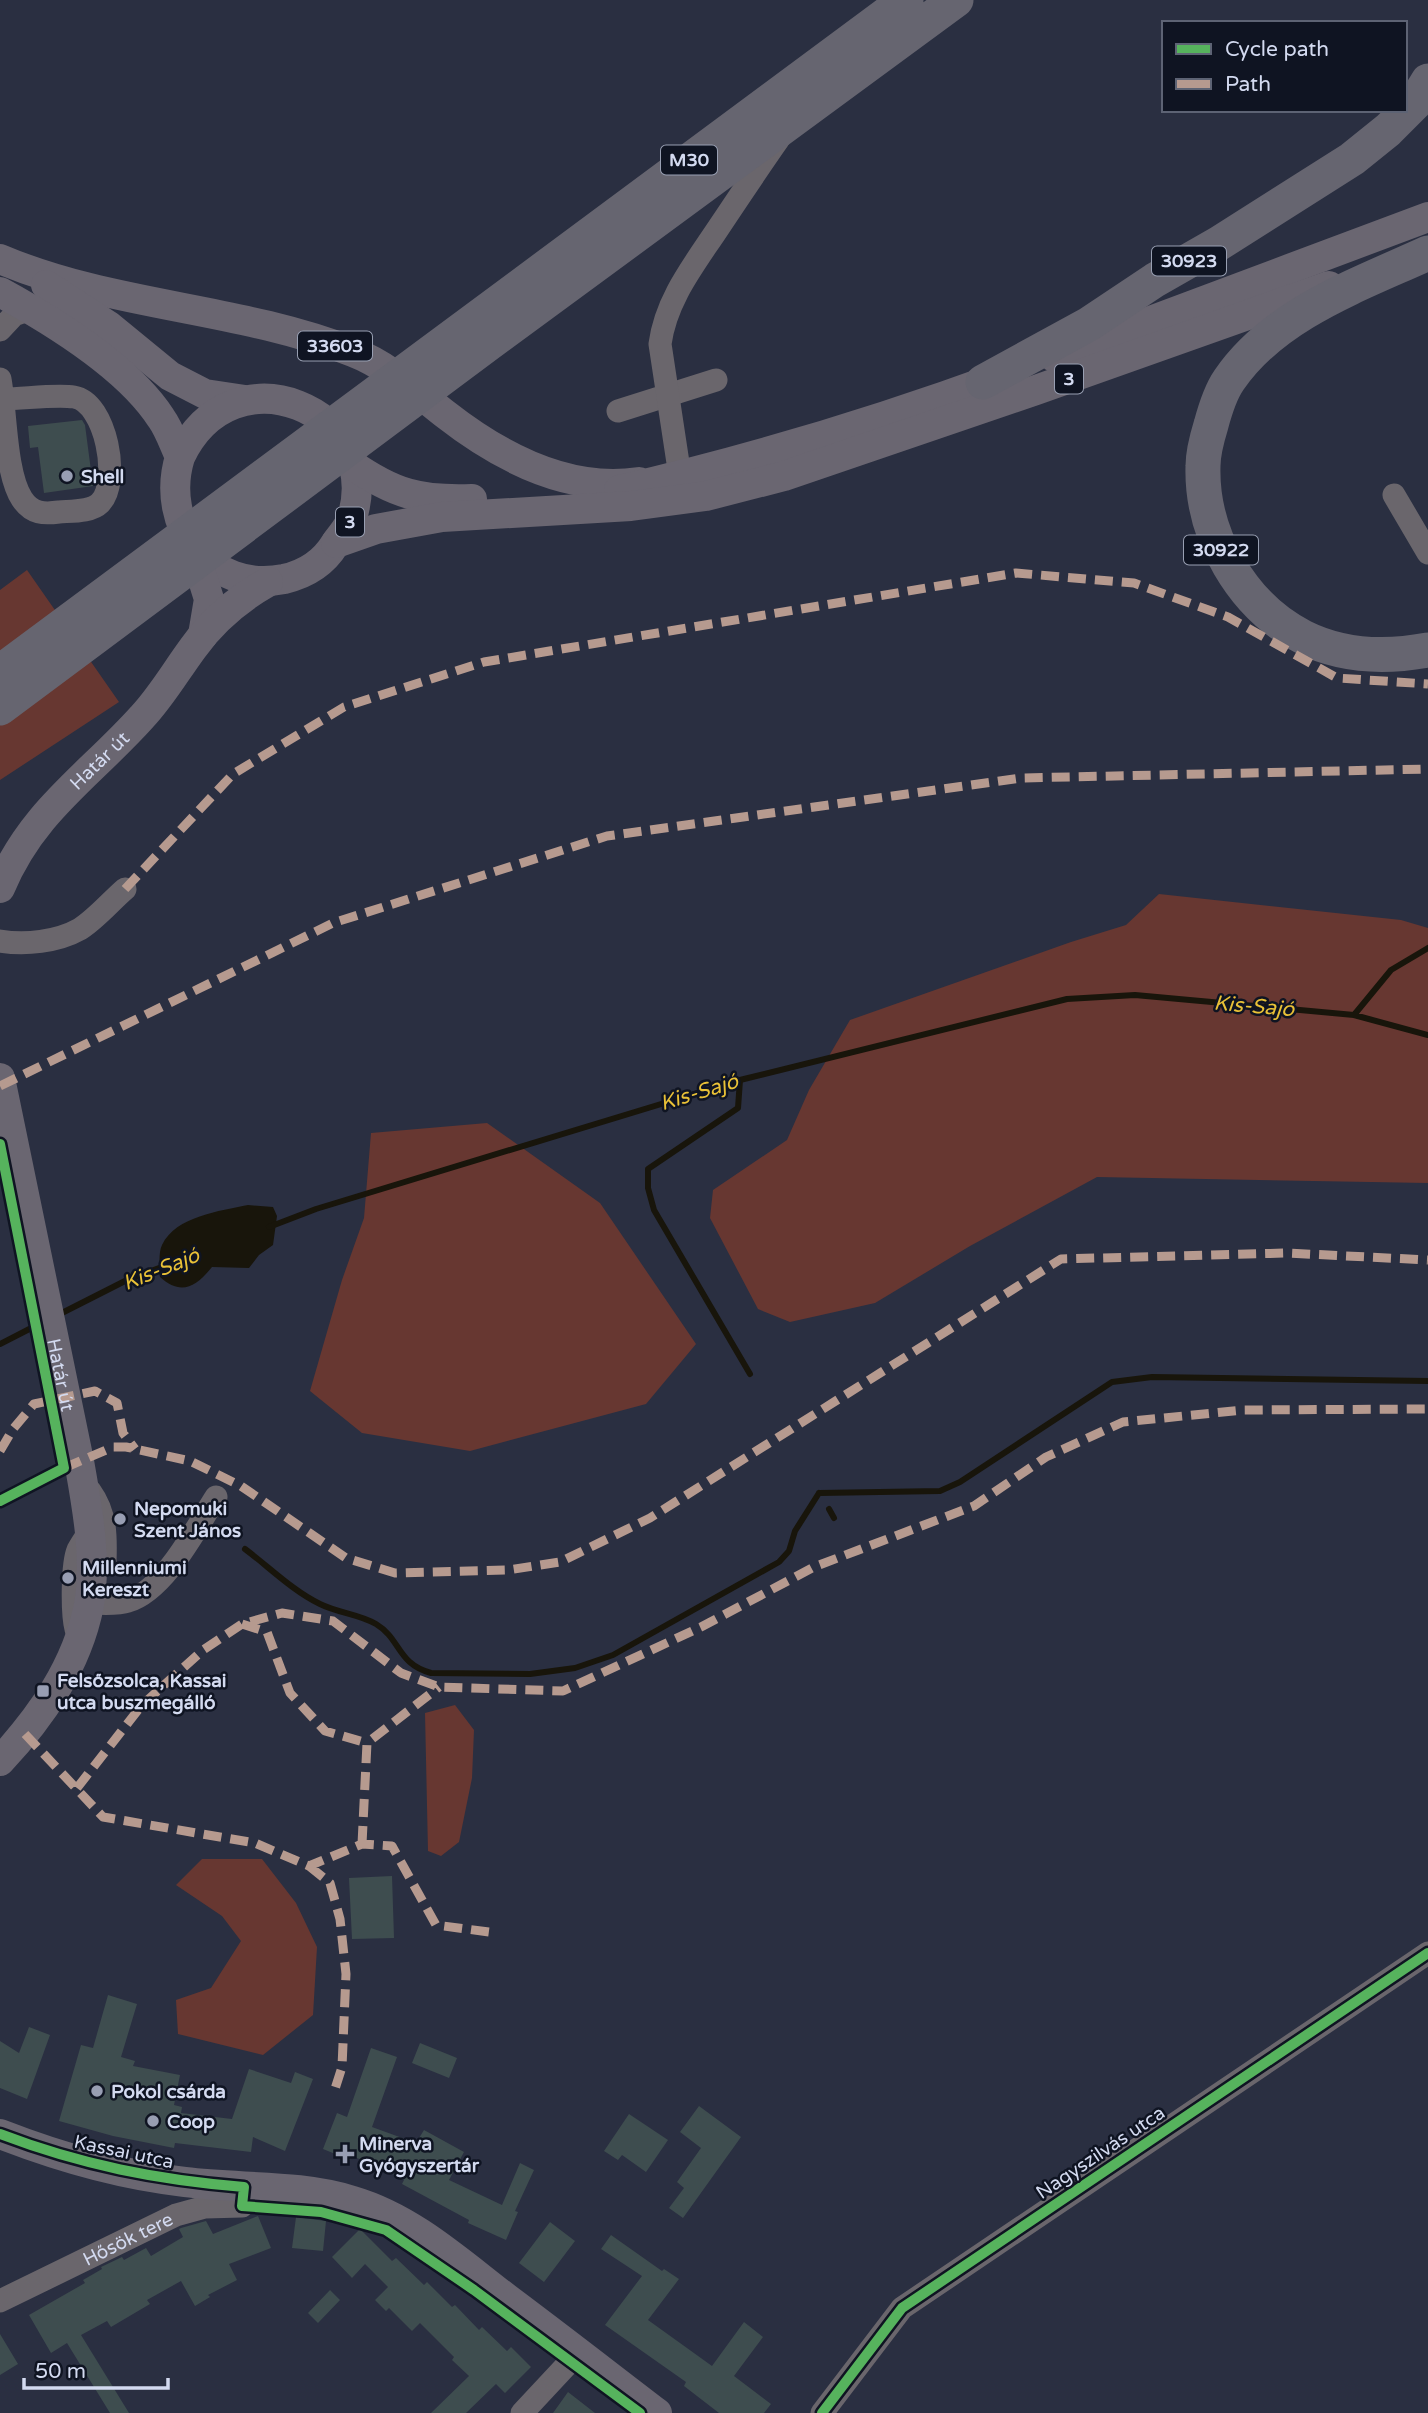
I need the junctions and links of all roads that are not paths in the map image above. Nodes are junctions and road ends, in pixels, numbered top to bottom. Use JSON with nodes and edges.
{"nodes":[{"id":1,"x":906,"y":0,"type":"edge"},
{"id":2,"x":956,"y":0,"type":"edge"},
{"id":3,"x":1428,"y":81,"type":"edge"},
{"id":4,"x":1407,"y":109,"type":"edge"},
{"id":5,"x":1405,"y":112,"type":"edge"},
{"id":6,"x":790,"y":121,"type":"junction"},
{"id":7,"x":1428,"y":218,"type":"edge"},
{"id":8,"x":1428,"y":252,"type":"edge"},
{"id":9,"x":8,"y":263,"type":"edge"},
{"id":10,"x":0,"y":292,"type":"edge"},
{"id":11,"x":31,"y":309,"type":"junction"},
{"id":12,"x":0,"y":330,"type":"edge"},
{"id":13,"x":480,"y":333,"type":"junction"},
{"id":14,"x":716,"y":380,"type":"dead end"},
{"id":15,"x":983,"y":382,"type":"junction"},
{"id":16,"x":2,"y":389,"type":"edge"},
{"id":17,"x":668,"y":396,"type":"junction"},
{"id":18,"x":250,"y":400,"type":"junction"},
{"id":19,"x":618,"y":411,"type":"dead end"},
{"id":20,"x":180,"y":457,"type":"junction"},
{"id":21,"x":351,"y":464,"type":"junction"},
{"id":22,"x":680,"y":476,"type":"junction"},
{"id":23,"x":626,"y":484,"type":"joint"},
{"id":24,"x":1395,"y":495,"type":"dead end"},
{"id":25,"x":190,"y":540,"type":"junction"},
{"id":26,"x":336,"y":543,"type":"junction"},
{"id":27,"x":1428,"y":553,"type":"edge"},
{"id":28,"x":268,"y":582,"type":"junction"},
{"id":29,"x":203,"y":635,"type":"junction"},
{"id":30,"x":61,"y":644,"type":"junction"},
{"id":31,"x":1428,"y":650,"type":"edge"},
{"id":32,"x":0,"y":672,"type":"edge"},
{"id":33,"x":0,"y":708,"type":"edge"},
{"id":34,"x":0,"y":888,"type":"edge"},
{"id":35,"x":125,"y":888,"type":"dead end"},
{"id":36,"x":0,"y":941,"type":"edge"},
{"id":37,"x":0,"y":1079,"type":"edge"},
{"id":38,"x":80,"y":1468,"type":"junction"},
{"id":39,"x":216,"y":1497,"type":"dead end"},
{"id":40,"x":90,"y":1531,"type":"junction"},
{"id":41,"x":96,"y":1603,"type":"junction"},
{"id":42,"x":79,"y":1643,"type":"junction"},
{"id":43,"x":0,"y":1761,"type":"edge"},
{"id":44,"x":1428,"y":1953,"type":"edge"},
{"id":45,"x":0,"y":2134,"type":"edge"},
{"id":46,"x":242,"y":2206,"type":"dead end"},
{"id":47,"x":0,"y":2301,"type":"edge"},
{"id":48,"x":578,"y":2353,"type":"junction"},
{"id":49,"x":522,"y":2413,"type":"edge"},
{"id":50,"x":657,"y":2413,"type":"edge"},
{"id":51,"x":822,"y":2413,"type":"edge"}],
"edges":[{"from":1,"to":13,"type":"highway","number":"M30"},
{"from":2,"to":6,"type":"highway","number":"M30"},
{"from":3,"to":4,"type":"highway","number":"30923"},
{"from":5,"to":15,"type":"highway","number":"30923"},
{"from":6,"to":13,"type":"highway","number":"M30"},
{"from":6,"to":17,"type":"street"},
{"from":7,"to":15,"type":"main road","number":"3"},
{"from":8,"to":26,"type":"main road","number":"3"},
{"from":8,"to":31,"type":"highway","number":"30922"},
{"from":9,"to":18,"type":"main road","number":"3"},
{"from":9,"to":23,"type":"main road","number":"33603"},
{"from":10,"to":11,"type":"main road"},
{"from":11,"to":12,"type":"street"},
{"from":11,"to":20,"type":"main road"},
{"from":13,"to":30,"type":"highway","number":"M30"},
{"from":14,"to":17,"type":"street"},
{"from":15,"to":22,"type":"main road","number":"3"},
{"from":16,"to":16,"type":"street"},
{"from":17,"to":19,"type":"street"},
{"from":17,"to":22,"type":"street"},
{"from":18,"to":20,"type":"main road","number":"3"},
{"from":18,"to":21,"type":"main road","number":"3"},
{"from":20,"to":25,"type":"main road","number":"3"},
{"from":21,"to":22,"type":"main road","number":"3"},
{"from":21,"to":26,"type":"main road","number":"3"},
{"from":22,"to":23,"type":"main road","number":"3"},
{"from":24,"to":27,"type":"street"},
{"from":25,"to":28,"type":"main road","number":"3"},
{"from":25,"to":29,"type":"main road"},
{"from":26,"to":28,"type":"main road","number":"3"},
{"from":28,"to":29,"type":"main road","name":"Határ út"},
{"from":29,"to":34,"type":"main road","name":"Határ út"},
{"from":30,"to":32,"type":"highway","number":"M30"},
{"from":30,"to":33,"type":"highway","number":"M30"},
{"from":35,"to":36,"type":"street"},
{"from":37,"to":38,"type":"main road","name":"Határ út"},
{"from":38,"to":40,"type":"main road","name":"Határ út"},
{"from":38,"to":41,"type":"street"},
{"from":39,"to":41,"type":"street"},
{"from":40,"to":41,"type":"main road","name":"Határ út"},
{"from":40,"to":42,"type":"street"},
{"from":41,"to":42,"type":"main road","name":"Határ út"},
{"from":42,"to":43,"type":"main road","name":"Határ út"},
{"from":44,"to":51,"type":"street","name":"Nagyszilvás utca"},
{"from":45,"to":48,"type":"main road","name":"Kassai utca"},
{"from":46,"to":47,"type":"street","name":"Hősök tere"},
{"from":48,"to":49,"type":"street"},
{"from":48,"to":50,"type":"main road","name":"Kassai utca"}]}
